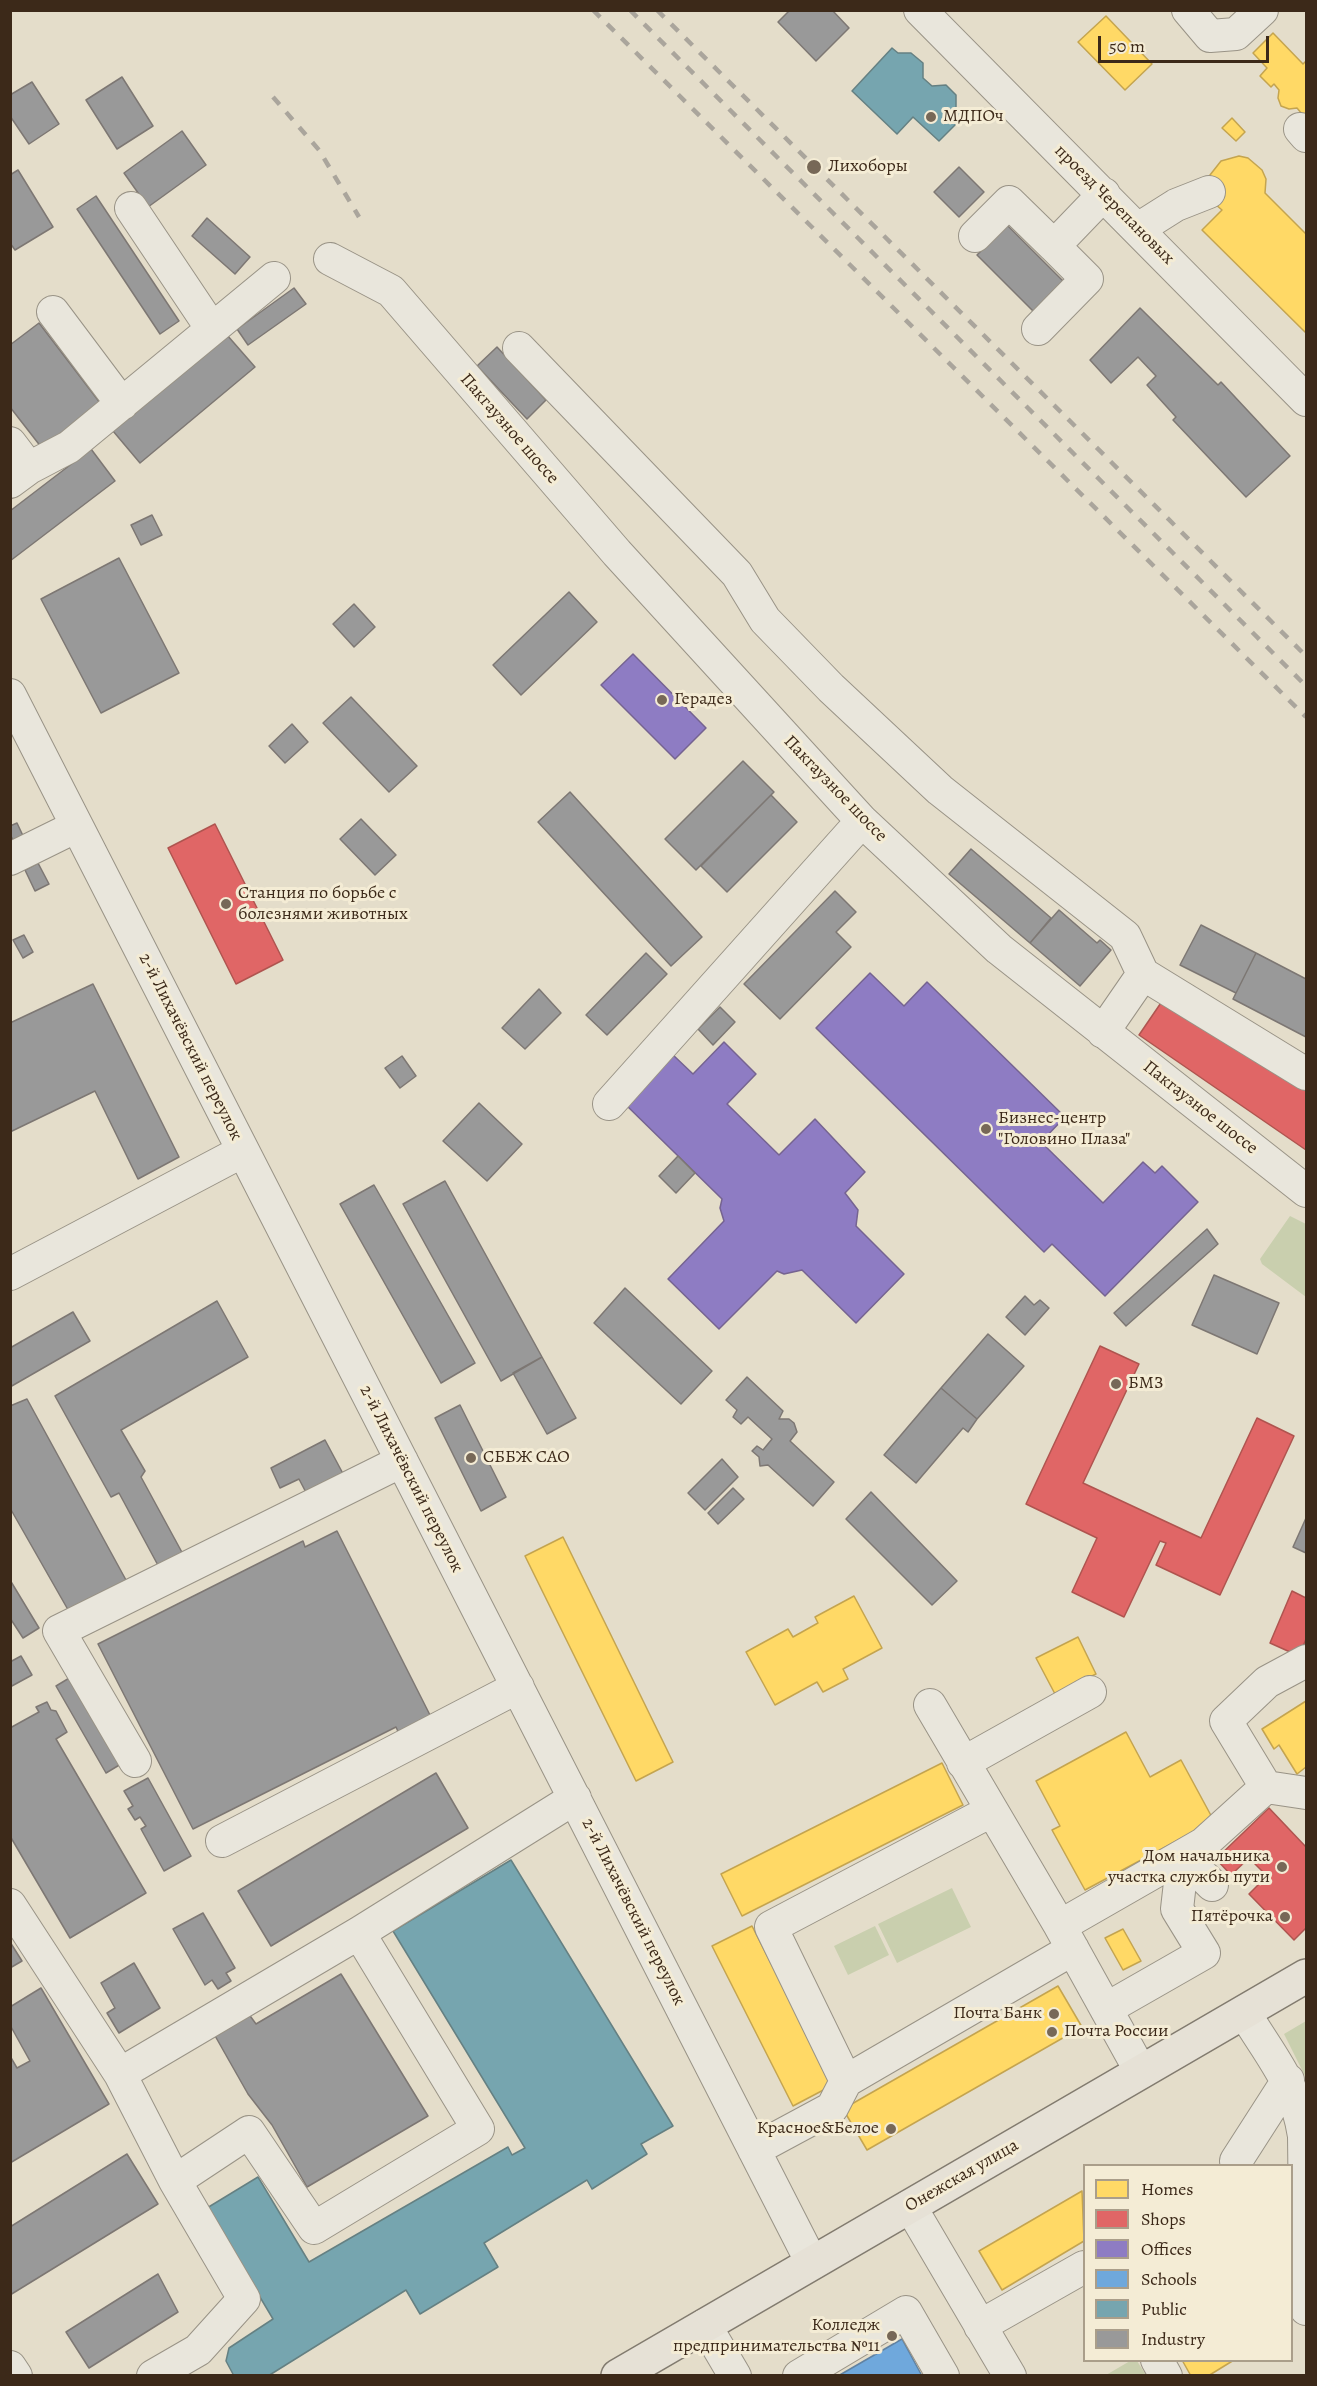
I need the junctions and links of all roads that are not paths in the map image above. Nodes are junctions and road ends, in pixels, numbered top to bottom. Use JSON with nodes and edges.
{"nodes":[{"id":1,"x":1188,"y":10,"type":"edge"},
{"id":2,"x":1262,"y":10,"type":"edge"},
{"id":3,"x":922,"y":11,"type":"edge"},
{"id":4,"x":1209,"y":192,"type":"dead end"},
{"id":5,"x":1104,"y":194,"type":"junction"},
{"id":6,"x":131,"y":208,"type":"dead end"},
{"id":7,"x":1138,"y":229,"type":"junction"},
{"id":8,"x":975,"y":236,"type":"dead end"},
{"id":9,"x":1054,"y":246,"type":"junction"},
{"id":10,"x":330,"y":259,"type":"dead end"},
{"id":11,"x":274,"y":278,"type":"dead end"},
{"id":12,"x":53,"y":312,"type":"dead end"},
{"id":13,"x":212,"y":329,"type":"junction"},
{"id":14,"x":1038,"y":329,"type":"dead end"},
{"id":15,"x":519,"y":348,"type":"dead end"},
{"id":16,"x":1306,"y":400,"type":"edge"},
{"id":17,"x":122,"y":404,"type":"junction"},
{"id":18,"x":10,"y":443,"type":"edge"},
{"id":19,"x":20,"y":475,"type":"edge"},
{"id":20,"x":10,"y":695,"type":"edge"},
{"id":21,"x":862,"y":820,"type":"junction"},
{"id":22,"x":77,"y":826,"type":"junction"},
{"id":23,"x":10,"y":859,"type":"edge"},
{"id":24,"x":1143,"y":974,"type":"junction"},
{"id":25,"x":1103,"y":1032,"type":"junction"},
{"id":26,"x":1306,"y":1074,"type":"edge"},
{"id":27,"x":609,"y":1104,"type":"dead end"},
{"id":28,"x":243,"y":1151,"type":"junction"},
{"id":29,"x":1306,"y":1191,"type":"edge"},
{"id":30,"x":10,"y":1274,"type":"edge"},
{"id":31,"x":402,"y":1461,"type":"junction"},
{"id":32,"x":1306,"y":1661,"type":"edge"},
{"id":33,"x":518,"y":1687,"type":"junction"},
{"id":34,"x":1090,"y":1692,"type":"dead end"},
{"id":35,"x":930,"y":1705,"type":"dead end"},
{"id":36,"x":135,"y":1761,"type":"dead end"},
{"id":37,"x":963,"y":1763,"type":"junction"},
{"id":38,"x":1266,"y":1787,"type":"junction"},
{"id":39,"x":1306,"y":1792,"type":"edge"},
{"id":40,"x":574,"y":1798,"type":"junction"},
{"id":41,"x":991,"y":1811,"type":"junction"},
{"id":42,"x":222,"y":1840,"type":"dead end"},
{"id":43,"x":1183,"y":1856,"type":"junction"},
{"id":44,"x":1212,"y":1885,"type":"dead end"},
{"id":45,"x":10,"y":1905,"type":"edge"},
{"id":46,"x":359,"y":1933,"type":"junction"},
{"id":47,"x":1066,"y":1937,"type":"junction"},
{"id":48,"x":1306,"y":1976,"type":"edge"},
{"id":49,"x":1106,"y":2009,"type":"junction"},
{"id":50,"x":1244,"y":2012,"type":"junction"},
{"id":51,"x":1141,"y":2072,"type":"junction"},
{"id":52,"x":120,"y":2074,"type":"junction"},
{"id":53,"x":1288,"y":2080,"type":"junction"},
{"id":54,"x":846,"y":2081,"type":"junction"},
{"id":55,"x":754,"y":2150,"type":"junction"},
{"id":56,"x":1236,"y":2161,"type":"dead end"},
{"id":57,"x":175,"y":2181,"type":"junction"},
{"id":58,"x":910,"y":2206,"type":"junction"},
{"id":59,"x":812,"y":2263,"type":"junction"},
{"id":60,"x":1083,"y":2268,"type":"edge"},
{"id":61,"x":1306,"y":2309,"type":"edge"},
{"id":62,"x":705,"y":2325,"type":"junction"},
{"id":63,"x":980,"y":2326,"type":"junction"},
{"id":64,"x":1158,"y":2362,"type":"edge"},
{"id":65,"x":10,"y":2367,"type":"edge"},
{"id":66,"x":16,"y":2376,"type":"edge"},
{"id":67,"x":153,"y":2376,"type":"edge"},
{"id":68,"x":618,"y":2376,"type":"edge"},
{"id":69,"x":735,"y":2376,"type":"edge"},
{"id":70,"x":799,"y":2376,"type":"edge"},
{"id":71,"x":943,"y":2376,"type":"edge"},
{"id":72,"x":1010,"y":2376,"type":"edge"},
{"id":73,"x":1166,"y":2376,"type":"edge"}],
"edges":[{"from":1,"to":2,"type":"street"},
{"from":3,"to":5,"type":"street","name":"проезд Черепановых"},
{"from":4,"to":7,"type":"street"},
{"from":5,"to":7,"type":"street","name":"проезд Черепановых"},
{"from":5,"to":9,"type":"street"},
{"from":6,"to":13,"type":"street"},
{"from":7,"to":16,"type":"street","name":"проезд Черепановых"},
{"from":8,"to":9,"type":"street"},
{"from":9,"to":14,"type":"street"},
{"from":10,"to":21,"type":"street","name":"Пакгаузное шоссе"},
{"from":11,"to":13,"type":"street"},
{"from":12,"to":17,"type":"street"},
{"from":13,"to":17,"type":"street"},
{"from":15,"to":24,"type":"street"},
{"from":17,"to":19,"type":"street"},
{"from":18,"to":19,"type":"street"},
{"from":20,"to":22,"type":"street","name":"2-й Лихачёвский переулок"},
{"from":21,"to":25,"type":"street","name":"Пакгаузное шоссе"},
{"from":21,"to":27,"type":"street"},
{"from":22,"to":23,"type":"street"},
{"from":22,"to":28,"type":"street","name":"2-й Лихачёвский переулок"},
{"from":24,"to":25,"type":"street"},
{"from":24,"to":26,"type":"street"},
{"from":25,"to":29,"type":"street","name":"Пакгаузное шоссе"},
{"from":28,"to":30,"type":"street"},
{"from":28,"to":31,"type":"street","name":"2-й Лихачёвский переулок"},
{"from":31,"to":33,"type":"street","name":"2-й Лихачёвский переулок"},
{"from":31,"to":36,"type":"street"},
{"from":32,"to":38,"type":"street"},
{"from":33,"to":40,"type":"street","name":"2-й Лихачёвский переулок"},
{"from":33,"to":42,"type":"street"},
{"from":34,"to":37,"type":"street"},
{"from":35,"to":37,"type":"street"},
{"from":37,"to":41,"type":"street"},
{"from":38,"to":39,"type":"street"},
{"from":38,"to":43,"type":"street"},
{"from":40,"to":46,"type":"street"},
{"from":40,"to":55,"type":"street","name":"2-й Лихачёвский переулок"},
{"from":41,"to":47,"type":"street"},
{"from":41,"to":54,"type":"street"},
{"from":43,"to":44,"type":"street"},
{"from":43,"to":47,"type":"street"},
{"from":43,"to":49,"type":"street"},
{"from":45,"to":52,"type":"street"},
{"from":46,"to":52,"type":"street"},
{"from":46,"to":57,"type":"street"},
{"from":47,"to":49,"type":"street"},
{"from":47,"to":54,"type":"street"},
{"from":48,"to":50,"type":"main road","name":"Онежская улица"},
{"from":49,"to":51,"type":"street"},
{"from":50,"to":51,"type":"main road","name":"Онежская улица"},
{"from":50,"to":53,"type":"street"},
{"from":51,"to":58,"type":"main road","name":"Онежская улица"},
{"from":52,"to":57,"type":"street"},
{"from":53,"to":56,"type":"street"},
{"from":53,"to":61,"type":"street"},
{"from":54,"to":55,"type":"street"},
{"from":55,"to":59,"type":"street","name":"2-й Лихачёвский переулок"},
{"from":57,"to":67,"type":"street"},
{"from":58,"to":59,"type":"main road","name":"Онежская улица"},
{"from":58,"to":63,"type":"street"},
{"from":59,"to":62,"type":"main road","name":"Онежская улица"},
{"from":60,"to":63,"type":"street"},
{"from":62,"to":68,"type":"main road","name":"Онежская улица"},
{"from":62,"to":69,"type":"street"},
{"from":63,"to":72,"type":"street"},
{"from":64,"to":73,"type":"street"},
{"from":65,"to":66,"type":"street"},
{"from":70,"to":71,"type":"street"}]}
